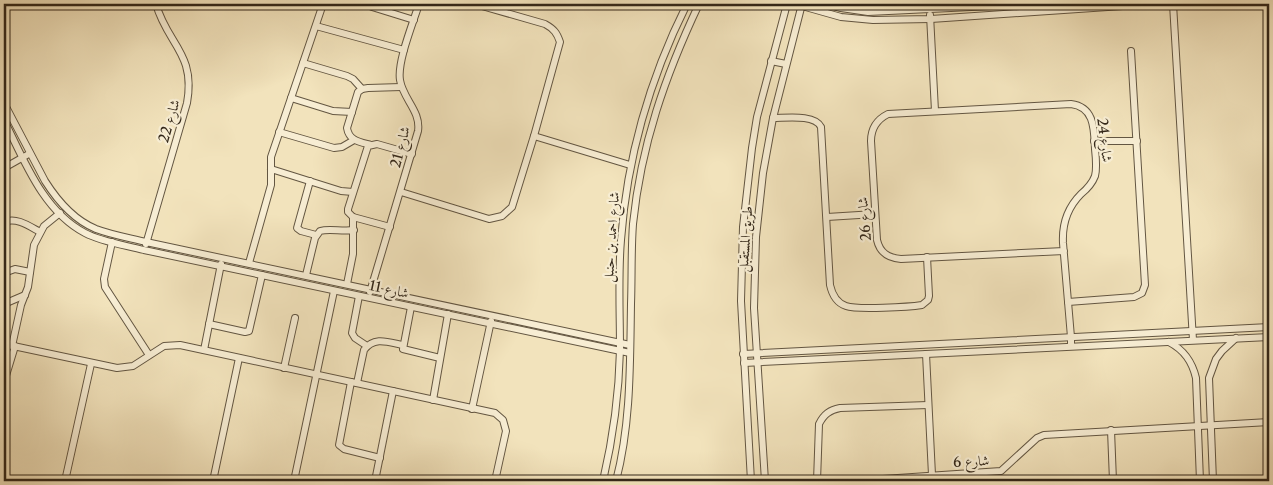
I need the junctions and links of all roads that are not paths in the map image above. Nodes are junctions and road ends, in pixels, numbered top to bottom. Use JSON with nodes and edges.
{"nodes":[{"id":1,"x":156,"y":4,"type":"edge"},
{"id":2,"x":323,"y":4,"type":"edge"},
{"id":3,"x":372,"y":4,"type":"edge"},
{"id":4,"x":419,"y":4,"type":"edge"},
{"id":5,"x":475,"y":4,"type":"edge"},
{"id":6,"x":686,"y":4,"type":"edge"},
{"id":7,"x":699,"y":4,"type":"edge"},
{"id":8,"x":787,"y":4,"type":"edge"},
{"id":9,"x":825,"y":4,"type":"edge"},
{"id":10,"x":1035,"y":4,"type":"edge"},
{"id":11,"x":1152,"y":4,"type":"edge"},
{"id":12,"x":1173,"y":4,"type":"edge"},
{"id":13,"x":802,"y":5,"type":"edge"},
{"id":14,"x":987,"y":5,"type":"edge"},
{"id":15,"x":930,"y":10,"type":"junction"},
{"id":16,"x":988,"y":15,"type":"junction"},
{"id":17,"x":931,"y":19,"type":"junction"},
{"id":18,"x":414,"y":20,"type":"junction"},
{"id":19,"x":316,"y":26,"type":"junction"},
{"id":20,"x":671,"y":35,"type":"junction"},
{"id":21,"x":682,"y":39,"type":"junction"},
{"id":22,"x":404,"y":50,"type":"junction"},
{"id":23,"x":1131,"y":51,"type":"dead end"},
{"id":24,"x":772,"y":61,"type":"junction"},
{"id":25,"x":303,"y":63,"type":"junction"},
{"id":26,"x":786,"y":64,"type":"junction"},
{"id":27,"x":401,"y":86,"type":"junction"},
{"id":28,"x":362,"y":89,"type":"junction"},
{"id":29,"x":291,"y":98,"type":"junction"},
{"id":30,"x":4,"y":103,"type":"edge"},
{"id":31,"x":936,"y":111,"type":"junction"},
{"id":32,"x":352,"y":112,"type":"junction"},
{"id":33,"x":772,"y":118,"type":"junction"},
{"id":34,"x":4,"y":120,"type":"edge"},
{"id":35,"x":279,"y":132,"type":"junction"},
{"id":36,"x":7,"y":133,"type":"edge"},
{"id":37,"x":534,"y":136,"type":"junction"},
{"id":38,"x":354,"y":140,"type":"junction"},
{"id":39,"x":1136,"y":140,"type":"junction"},
{"id":40,"x":1094,"y":141,"type":"junction"},
{"id":41,"x":370,"y":145,"type":"junction"},
{"id":42,"x":30,"y":154,"type":"junction"},
{"id":43,"x":412,"y":154,"type":"junction"},
{"id":44,"x":23,"y":157,"type":"junction"},
{"id":45,"x":630,"y":165,"type":"junction"},
{"id":46,"x":4,"y":168,"type":"edge"},
{"id":47,"x":271,"y":170,"type":"junction"},
{"id":48,"x":310,"y":182,"type":"junction"},
{"id":49,"x":353,"y":192,"type":"junction"},
{"id":50,"x":401,"y":192,"type":"junction"},
{"id":51,"x":60,"y":213,"type":"junction"},
{"id":52,"x":875,"y":214,"type":"junction"},
{"id":53,"x":827,"y":217,"type":"junction"},
{"id":54,"x":353,"y":218,"type":"junction"},
{"id":55,"x":4,"y":222,"type":"edge"},
{"id":56,"x":390,"y":228,"type":"junction"},
{"id":57,"x":354,"y":230,"type":"junction"},
{"id":58,"x":40,"y":232,"type":"junction"},
{"id":59,"x":316,"y":235,"type":"junction"},
{"id":60,"x":112,"y":242,"type":"junction"},
{"id":61,"x":146,"y":242,"type":"junction"},
{"id":62,"x":144,"y":250,"type":"junction"},
{"id":63,"x":1064,"y":251,"type":"junction"},
{"id":64,"x":927,"y":257,"type":"junction"},
{"id":65,"x":223,"y":258,"type":"junction"},
{"id":66,"x":249,"y":263,"type":"junction"},
{"id":67,"x":221,"y":266,"type":"junction"},
{"id":68,"x":30,"y":272,"type":"junction"},
{"id":69,"x":4,"y":273,"type":"edge"},
{"id":70,"x":262,"y":275,"type":"junction"},
{"id":71,"x":306,"y":276,"type":"junction"},
{"id":72,"x":348,"y":284,"type":"junction"},
{"id":73,"x":371,"y":289,"type":"junction"},
{"id":74,"x":334,"y":291,"type":"junction"},
{"id":75,"x":25,"y":295,"type":"junction"},
{"id":76,"x":359,"y":296,"type":"junction"},
{"id":77,"x":368,"y":298,"type":"junction"},
{"id":78,"x":1068,"y":302,"type":"junction"},
{"id":79,"x":4,"y":304,"type":"edge"},
{"id":80,"x":410,"y":306,"type":"junction"},
{"id":81,"x":448,"y":314,"type":"junction"},
{"id":82,"x":492,"y":314,"type":"junction"},
{"id":83,"x":295,"y":318,"type":"dead end"},
{"id":84,"x":490,"y":323,"type":"junction"},
{"id":85,"x":209,"y":324,"type":"junction"},
{"id":86,"x":1269,"y":327,"type":"edge"},
{"id":87,"x":1193,"y":330,"type":"junction"},
{"id":88,"x":1071,"y":337,"type":"junction"},
{"id":89,"x":1269,"y":337,"type":"edge"},
{"id":90,"x":1236,"y":338,"type":"junction"},
{"id":91,"x":601,"y":339,"type":"junction"},
{"id":92,"x":1193,"y":340,"type":"junction"},
{"id":93,"x":1168,"y":341,"type":"junction"},
{"id":94,"x":620,"y":343,"type":"junction"},
{"id":95,"x":4,"y":344,"type":"edge"},
{"id":96,"x":941,"y":344,"type":"junction"},
{"id":97,"x":402,"y":345,"type":"junction"},
{"id":98,"x":630,"y":345,"type":"junction"},
{"id":99,"x":13,"y":346,"type":"junction"},
{"id":100,"x":367,"y":346,"type":"junction"},
{"id":101,"x":1071,"y":346,"type":"junction"},
{"id":102,"x":600,"y":347,"type":"junction"},
{"id":103,"x":204,"y":350,"type":"junction"},
{"id":104,"x":620,"y":351,"type":"junction"},
{"id":105,"x":630,"y":353,"type":"junction"},
{"id":106,"x":942,"y":353,"type":"junction"},
{"id":107,"x":743,"y":354,"type":"junction"},
{"id":108,"x":756,"y":354,"type":"junction"},
{"id":109,"x":926,"y":354,"type":"junction"},
{"id":110,"x":149,"y":356,"type":"junction"},
{"id":111,"x":239,"y":358,"type":"junction"},
{"id":112,"x":440,"y":358,"type":"junction"},
{"id":113,"x":744,"y":363,"type":"junction"},
{"id":114,"x":757,"y":363,"type":"junction"},
{"id":115,"x":91,"y":364,"type":"junction"},
{"id":116,"x":284,"y":368,"type":"junction"},
{"id":117,"x":316,"y":375,"type":"junction"},
{"id":118,"x":1196,"y":378,"type":"junction"},
{"id":119,"x":1209,"y":378,"type":"junction"},
{"id":120,"x":4,"y":382,"type":"edge"},
{"id":121,"x":354,"y":383,"type":"junction"},
{"id":122,"x":393,"y":392,"type":"junction"},
{"id":123,"x":433,"y":400,"type":"junction"},
{"id":124,"x":928,"y":405,"type":"junction"},
{"id":125,"x":472,"y":408,"type":"junction"},
{"id":126,"x":1269,"y":422,"type":"edge"},
{"id":127,"x":1198,"y":426,"type":"junction"},
{"id":128,"x":1211,"y":426,"type":"junction"},
{"id":129,"x":1110,"y":430,"type":"junction"},
{"id":130,"x":1212,"y":457,"type":"junction"},
{"id":131,"x":380,"y":458,"type":"junction"},
{"id":132,"x":1199,"y":458,"type":"junction"},
{"id":133,"x":1213,"y":472,"type":"junction"},
{"id":134,"x":1200,"y":473,"type":"junction"},
{"id":135,"x":932,"y":475,"type":"junction"},
{"id":136,"x":65,"y":481,"type":"edge"},
{"id":137,"x":213,"y":481,"type":"edge"},
{"id":138,"x":294,"y":481,"type":"edge"},
{"id":139,"x":375,"y":481,"type":"edge"},
{"id":140,"x":495,"y":481,"type":"edge"},
{"id":141,"x":603,"y":481,"type":"edge"},
{"id":142,"x":616,"y":481,"type":"edge"},
{"id":143,"x":751,"y":481,"type":"edge"},
{"id":144,"x":764,"y":481,"type":"edge"},
{"id":145,"x":817,"y":481,"type":"edge"},
{"id":146,"x":879,"y":481,"type":"edge"},
{"id":147,"x":1113,"y":481,"type":"edge"},
{"id":148,"x":1200,"y":481,"type":"edge"},
{"id":149,"x":1213,"y":481,"type":"edge"}],
"edges":[{"from":1,"to":61,"type":"street","name":"شارع 22"},
{"from":2,"to":19,"type":"street"},
{"from":3,"to":18,"type":"street"},
{"from":4,"to":18,"type":"street","name":"شارع 21"},
{"from":5,"to":37,"type":"street"},
{"from":6,"to":20,"type":"street","name":"شارع احمد بن حنبل"},
{"from":7,"to":21,"type":"street","name":"شارع احمد بن حنبل"},
{"from":8,"to":24,"type":"street","name":"طريق المستقبل"},
{"from":9,"to":15,"type":"street"},
{"from":10,"to":14,"type":"street"},
{"from":11,"to":16,"type":"street"},
{"from":12,"to":87,"type":"street"},
{"from":13,"to":17,"type":"street"},
{"from":13,"to":26,"type":"street","name":"طريق المستقبل"},
{"from":14,"to":15,"type":"street"},
{"from":14,"to":16,"type":"street"},
{"from":15,"to":17,"type":"street"},
{"from":16,"to":17,"type":"street"},
{"from":17,"to":31,"type":"street"},
{"from":18,"to":22,"type":"street","name":"شارع 21"},
{"from":19,"to":22,"type":"street"},
{"from":19,"to":25,"type":"street"},
{"from":20,"to":21,"type":"street"},
{"from":20,"to":45,"type":"street","name":"شارع احمد بن حنبل"},
{"from":21,"to":98,"type":"street","name":"شارع احمد بن حنبل"},
{"from":22,"to":27,"type":"street","name":"شارع 21"},
{"from":23,"to":39,"type":"street"},
{"from":24,"to":26,"type":"street"},
{"from":24,"to":107,"type":"street","name":"طريق المستقبل"},
{"from":25,"to":28,"type":"street"},
{"from":25,"to":29,"type":"street"},
{"from":26,"to":33,"type":"street","name":"طريق المستقبل"},
{"from":27,"to":28,"type":"street"},
{"from":27,"to":43,"type":"street","name":"شارع 21"},
{"from":28,"to":32,"type":"street"},
{"from":29,"to":32,"type":"street"},
{"from":29,"to":35,"type":"street"},
{"from":30,"to":42,"type":"street","name":"شارع 11"},
{"from":31,"to":40,"type":"street","name":"شارع 24"},
{"from":31,"to":52,"type":"street","name":"شارع 26"},
{"from":32,"to":38,"type":"street"},
{"from":33,"to":53,"type":"street"},
{"from":33,"to":108,"type":"street","name":"طريق المستقبل"},
{"from":34,"to":36,"type":"street","name":"شارع 11"},
{"from":35,"to":38,"type":"street"},
{"from":35,"to":47,"type":"street"},
{"from":36,"to":44,"type":"street","name":"شارع 11"},
{"from":37,"to":45,"type":"street"},
{"from":37,"to":50,"type":"street"},
{"from":38,"to":41,"type":"street"},
{"from":39,"to":40,"type":"street"},
{"from":39,"to":78,"type":"street"},
{"from":40,"to":63,"type":"street","name":"شارع 24"},
{"from":41,"to":43,"type":"street"},
{"from":41,"to":49,"type":"street"},
{"from":42,"to":44,"type":"street"},
{"from":42,"to":61,"type":"street","name":"شارع 11"},
{"from":43,"to":50,"type":"street","name":"شارع 21"},
{"from":44,"to":46,"type":"street"},
{"from":44,"to":51,"type":"street","name":"شارع 11"},
{"from":45,"to":94,"type":"street","name":"شارع احمد بن حنبل"},
{"from":47,"to":48,"type":"street"},
{"from":47,"to":66,"type":"street"},
{"from":48,"to":49,"type":"street"},
{"from":48,"to":59,"type":"street"},
{"from":49,"to":54,"type":"street"},
{"from":50,"to":56,"type":"street","name":"شارع 21"},
{"from":51,"to":58,"type":"street"},
{"from":51,"to":60,"type":"street","name":"شارع 11"},
{"from":52,"to":53,"type":"street"},
{"from":52,"to":64,"type":"street","name":"شارع 26"},
{"from":53,"to":64,"type":"street"},
{"from":54,"to":56,"type":"street"},
{"from":54,"to":57,"type":"street"},
{"from":55,"to":58,"type":"street"},
{"from":56,"to":73,"type":"street","name":"شارع 21"},
{"from":57,"to":59,"type":"street"},
{"from":57,"to":72,"type":"street"},
{"from":58,"to":68,"type":"street"},
{"from":59,"to":71,"type":"street"},
{"from":60,"to":62,"type":"street","name":"شارع 11"},
{"from":60,"to":110,"type":"street"},
{"from":61,"to":62,"type":"street","name":"شارع 22"},
{"from":61,"to":65,"type":"street","name":"شارع 11"},
{"from":62,"to":67,"type":"street","name":"شارع 11"},
{"from":63,"to":64,"type":"street","name":"شارع 26"},
{"from":63,"to":78,"type":"street","name":"شارع 24"},
{"from":65,"to":66,"type":"street","name":"شارع 11"},
{"from":65,"to":67,"type":"street"},
{"from":66,"to":71,"type":"street","name":"شارع 11"},
{"from":67,"to":70,"type":"street","name":"شارع 11"},
{"from":67,"to":85,"type":"street"},
{"from":68,"to":69,"type":"street"},
{"from":68,"to":75,"type":"street"},
{"from":70,"to":74,"type":"street","name":"شارع 11"},
{"from":70,"to":85,"type":"street"},
{"from":71,"to":72,"type":"street","name":"شارع 11"},
{"from":72,"to":73,"type":"street","name":"شارع 11"},
{"from":73,"to":77,"type":"street","name":"شارع 21"},
{"from":73,"to":82,"type":"street","name":"شارع 11"},
{"from":74,"to":76,"type":"street","name":"شارع 11"},
{"from":74,"to":117,"type":"street"},
{"from":75,"to":79,"type":"street"},
{"from":75,"to":99,"type":"street"},
{"from":76,"to":77,"type":"street","name":"شارع 11"},
{"from":76,"to":100,"type":"street"},
{"from":77,"to":80,"type":"street","name":"شارع 11"},
{"from":78,"to":88,"type":"street","name":"شارع 24"},
{"from":80,"to":81,"type":"street","name":"شارع 11"},
{"from":80,"to":97,"type":"street"},
{"from":81,"to":84,"type":"street","name":"شارع 11"},
{"from":81,"to":112,"type":"street"},
{"from":82,"to":84,"type":"street"},
{"from":82,"to":91,"type":"street","name":"شارع 11"},
{"from":83,"to":116,"type":"street"},
{"from":84,"to":102,"type":"street","name":"شارع 11"},
{"from":84,"to":125,"type":"street"},
{"from":85,"to":103,"type":"street"},
{"from":86,"to":87,"type":"street"},
{"from":87,"to":88,"type":"street"},
{"from":87,"to":92,"type":"street"},
{"from":88,"to":96,"type":"street"},
{"from":88,"to":101,"type":"street","name":"شارع 24"},
{"from":89,"to":90,"type":"street"},
{"from":90,"to":92,"type":"street"},
{"from":90,"to":119,"type":"street"},
{"from":91,"to":94,"type":"street","name":"شارع 11"},
{"from":91,"to":102,"type":"street"},
{"from":92,"to":93,"type":"street"},
{"from":93,"to":101,"type":"street"},
{"from":93,"to":118,"type":"street"},
{"from":94,"to":98,"type":"street","name":"شارع 11"},
{"from":94,"to":104,"type":"street","name":"شارع احمد بن حنبل"},
{"from":95,"to":99,"type":"street"},
{"from":96,"to":106,"type":"street"},
{"from":96,"to":108,"type":"street"},
{"from":97,"to":100,"type":"street"},
{"from":97,"to":112,"type":"street"},
{"from":98,"to":105,"type":"street","name":"شارع احمد بن حنبل"},
{"from":99,"to":115,"type":"street"},
{"from":99,"to":120,"type":"street"},
{"from":100,"to":121,"type":"street"},
{"from":101,"to":106,"type":"street"},
{"from":102,"to":104,"type":"street","name":"شارع 11"},
{"from":103,"to":110,"type":"street"},
{"from":103,"to":111,"type":"street"},
{"from":104,"to":105,"type":"street","name":"شارع 11"},
{"from":104,"to":141,"type":"street","name":"شارع احمد بن حنبل"},
{"from":105,"to":142,"type":"street","name":"شارع احمد بن حنبل"},
{"from":106,"to":109,"type":"street"},
{"from":107,"to":108,"type":"street"},
{"from":107,"to":113,"type":"street","name":"طريق المستقبل"},
{"from":108,"to":114,"type":"street","name":"طريق المستقبل"},
{"from":109,"to":114,"type":"street"},
{"from":109,"to":124,"type":"street"},
{"from":110,"to":115,"type":"street"},
{"from":111,"to":116,"type":"street"},
{"from":111,"to":137,"type":"street"},
{"from":112,"to":123,"type":"street"},
{"from":113,"to":114,"type":"street"},
{"from":113,"to":143,"type":"street","name":"طريق المستقبل"},
{"from":114,"to":144,"type":"street","name":"طريق المستقبل"},
{"from":115,"to":136,"type":"street"},
{"from":116,"to":117,"type":"street"},
{"from":117,"to":121,"type":"street"},
{"from":117,"to":138,"type":"street"},
{"from":118,"to":119,"type":"street"},
{"from":118,"to":127,"type":"street"},
{"from":119,"to":128,"type":"street"},
{"from":121,"to":122,"type":"street"},
{"from":121,"to":131,"type":"street"},
{"from":122,"to":123,"type":"street"},
{"from":122,"to":131,"type":"street"},
{"from":123,"to":125,"type":"street"},
{"from":124,"to":135,"type":"street"},
{"from":124,"to":145,"type":"street"},
{"from":125,"to":140,"type":"street"},
{"from":126,"to":128,"type":"street","name":"شارع 6"},
{"from":127,"to":128,"type":"street","name":"شارع 6"},
{"from":127,"to":129,"type":"street","name":"شارع 6"},
{"from":127,"to":132,"type":"street"},
{"from":128,"to":130,"type":"street"},
{"from":129,"to":135,"type":"street","name":"شارع 6"},
{"from":129,"to":147,"type":"street"},
{"from":130,"to":132,"type":"street"},
{"from":130,"to":133,"type":"street"},
{"from":131,"to":139,"type":"street"},
{"from":132,"to":134,"type":"street"},
{"from":133,"to":134,"type":"street"},
{"from":133,"to":149,"type":"street"},
{"from":134,"to":148,"type":"street"},
{"from":135,"to":146,"type":"street","name":"شارع 6"}]}
